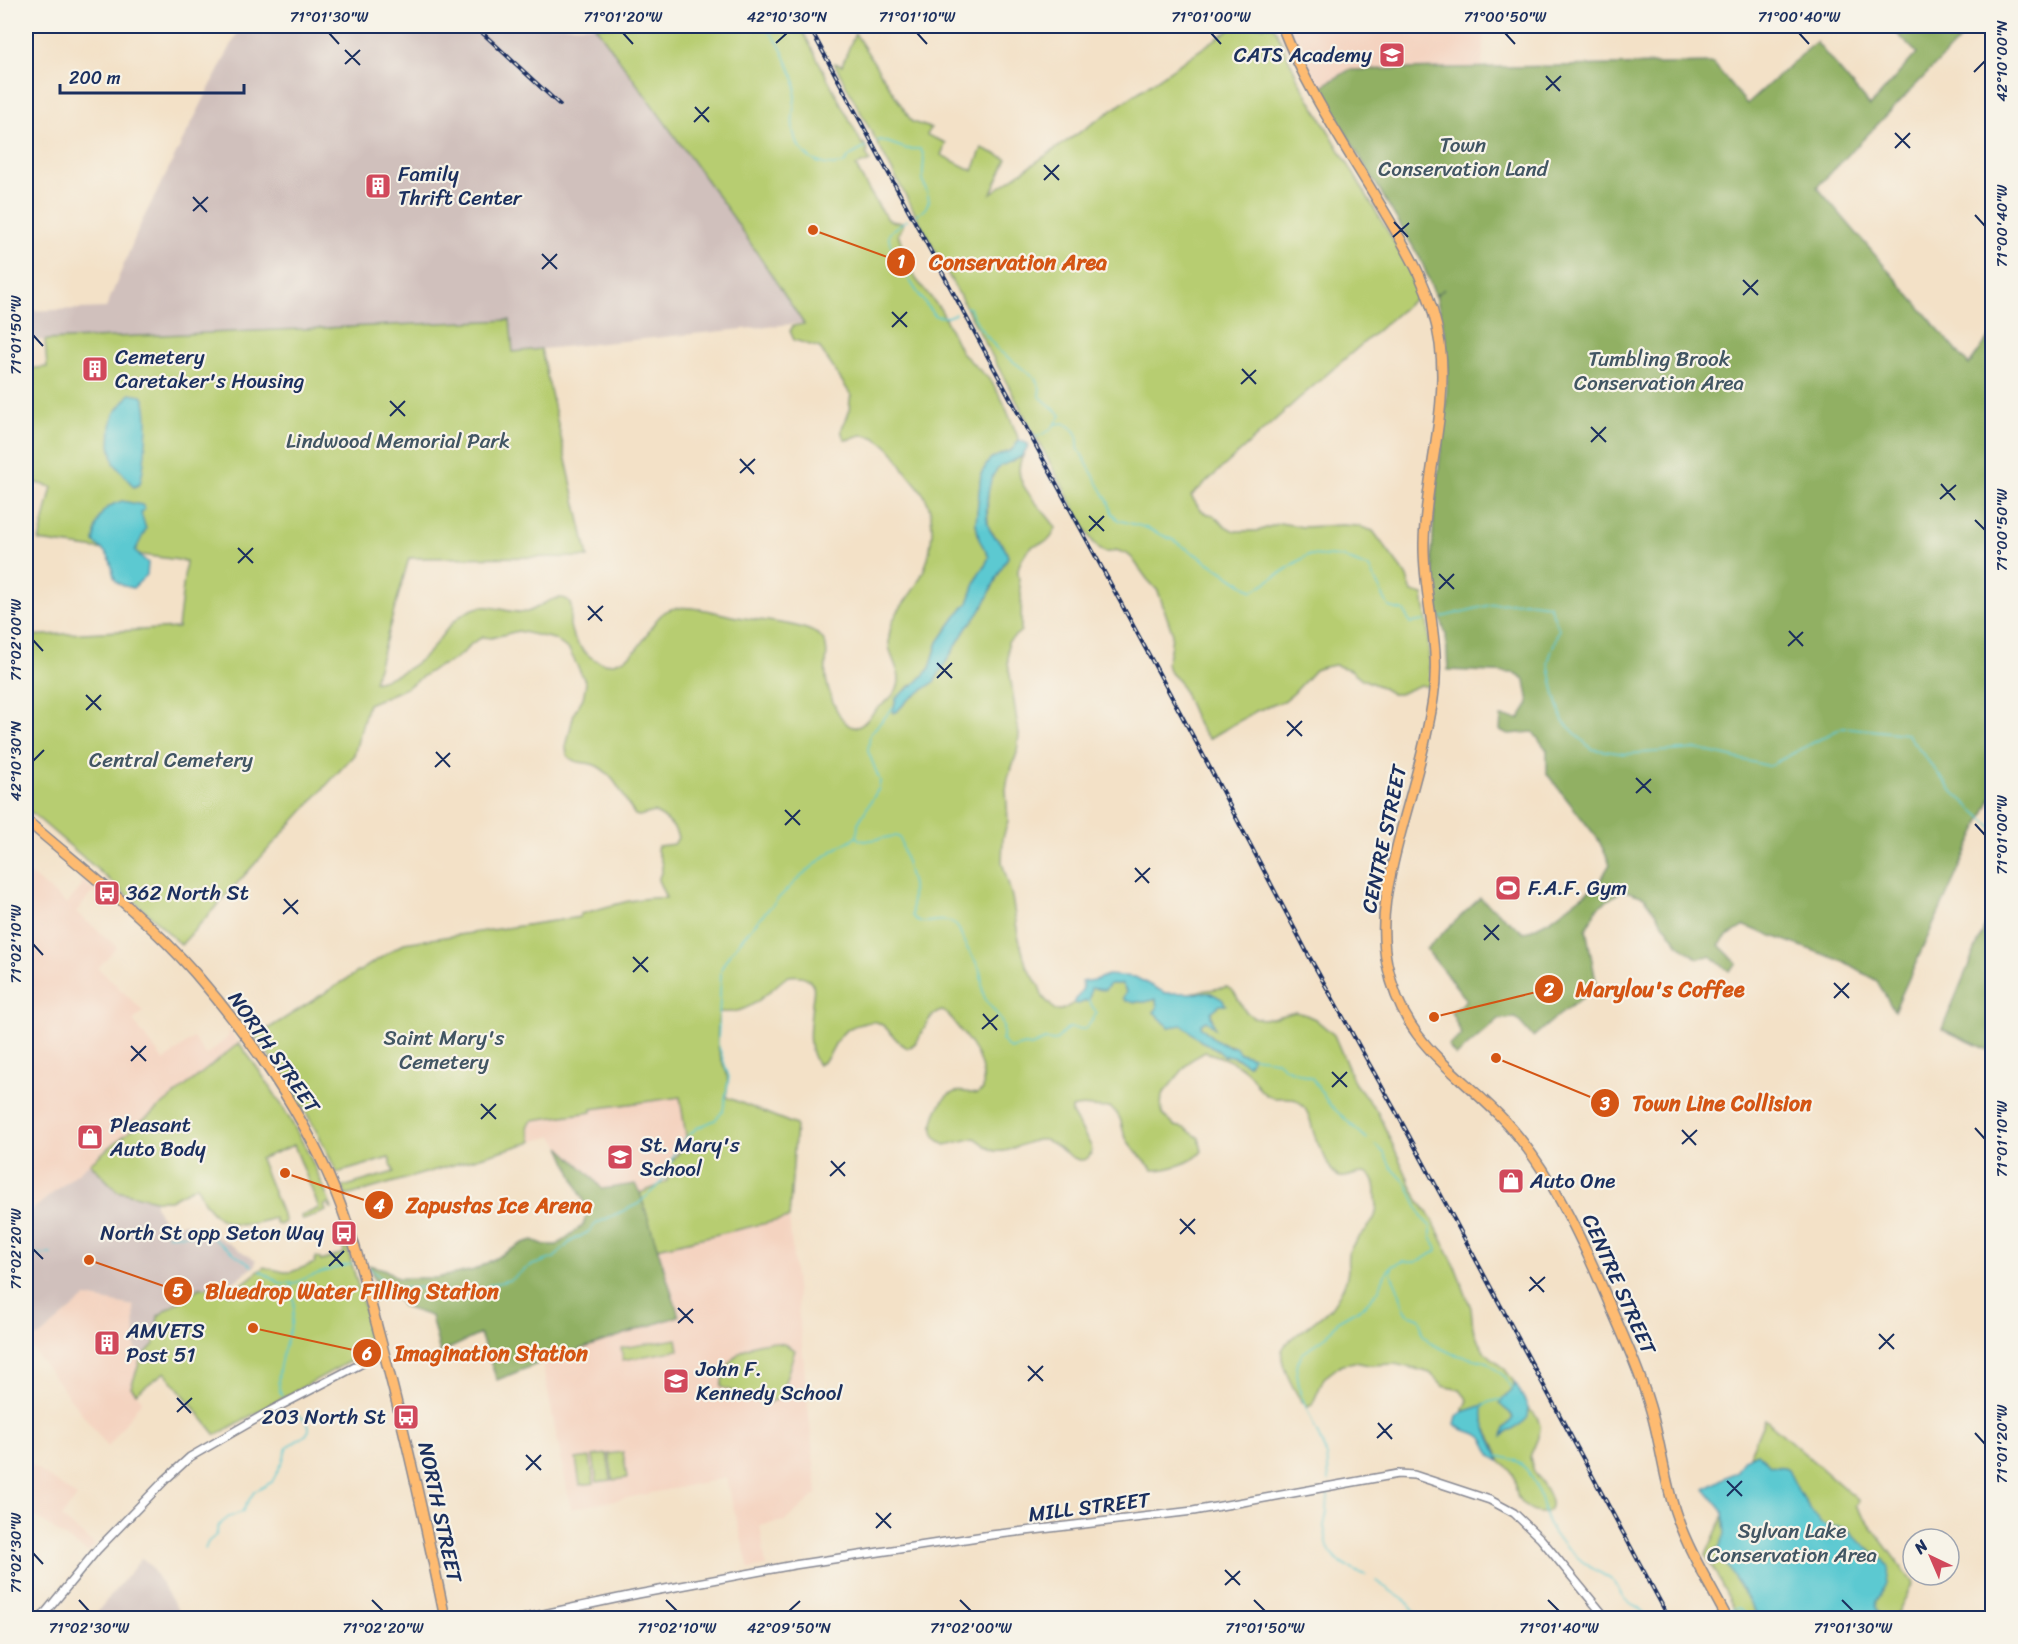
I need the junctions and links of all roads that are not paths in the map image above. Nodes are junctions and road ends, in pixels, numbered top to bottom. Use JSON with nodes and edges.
{"nodes":[{"id":1,"x":1282,"y":26,"type":"edge"},
{"id":2,"x":26,"y":820,"type":"edge"},
{"id":3,"x":384,"y":1352,"type":"junction"},
{"id":4,"x":41,"y":1618,"type":"edge"},
{"id":5,"x":445,"y":1618,"type":"edge"},
{"id":6,"x":525,"y":1618,"type":"edge"},
{"id":7,"x":1606,"y":1618,"type":"edge"},
{"id":8,"x":1727,"y":1618,"type":"edge"}],
"edges":[{"from":1,"to":8,"type":"main road","name":"CENTRE STREET"},
{"from":2,"to":3,"type":"main road","name":"NORTH STREET"},
{"from":3,"to":4,"type":"street"},
{"from":3,"to":5,"type":"main road","name":"NORTH STREET"},
{"from":6,"to":7,"type":"street","name":"MILL STREET"}]}
